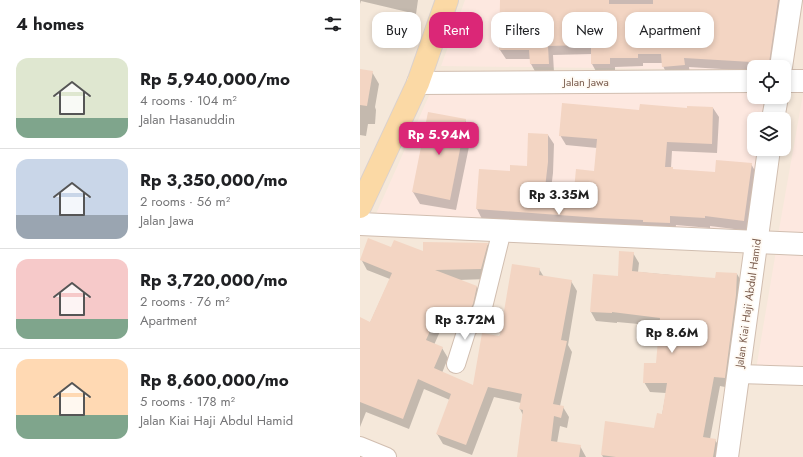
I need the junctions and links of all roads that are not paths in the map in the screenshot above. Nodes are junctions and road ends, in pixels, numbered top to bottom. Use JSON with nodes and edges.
{"nodes":[{"id":1,"x":447,"y":0,"type":"edge"},
{"id":2,"x":791,"y":0,"type":"edge"},
{"id":3,"x":782,"y":60,"type":"edge"},
{"id":4,"x":747,"y":81,"type":"edge"},
{"id":5,"x":791,"y":81,"type":"edge"},
{"id":6,"x":803,"y":81,"type":"edge"},
{"id":7,"x":418,"y":83,"type":"junction"},
{"id":8,"x":768,"y":156,"type":"edge"},
{"id":9,"x":360,"y":207,"type":"edge"},
{"id":10,"x":360,"y":224,"type":"edge"},
{"id":11,"x":502,"y":230,"type":"junction"},
{"id":12,"x":756,"y":242,"type":"junction"},
{"id":13,"x":803,"y":244,"type":"edge"},
{"id":14,"x":456,"y":364,"type":"dead end"},
{"id":15,"x":738,"y":374,"type":"junction"},
{"id":16,"x":803,"y":376,"type":"edge"},
{"id":17,"x":360,"y":446,"type":"edge"},
{"id":18,"x":387,"y":457,"type":"edge"},
{"id":19,"x":727,"y":457,"type":"edge"}],
"edges":[{"from":1,"to":7,"type":"main road"},
{"from":2,"to":3,"type":"street"},
{"from":4,"to":7,"type":"street","name":"Jalan Jawa"},
{"from":5,"to":6,"type":"street"},
{"from":7,"to":9,"type":"main road"},
{"from":8,"to":12,"type":"street","name":"Jalan Kiai Haji Abdul Hamid"},
{"from":10,"to":11,"type":"street"},
{"from":11,"to":12,"type":"street"},
{"from":11,"to":14,"type":"street"},
{"from":12,"to":13,"type":"street"},
{"from":12,"to":15,"type":"street","name":"Jalan Kiai Haji Abdul Hamid"},
{"from":15,"to":16,"type":"street"},
{"from":15,"to":19,"type":"street","name":"Jalan Kiai Haji Abdul Hamid"},
{"from":17,"to":18,"type":"street"}]}
